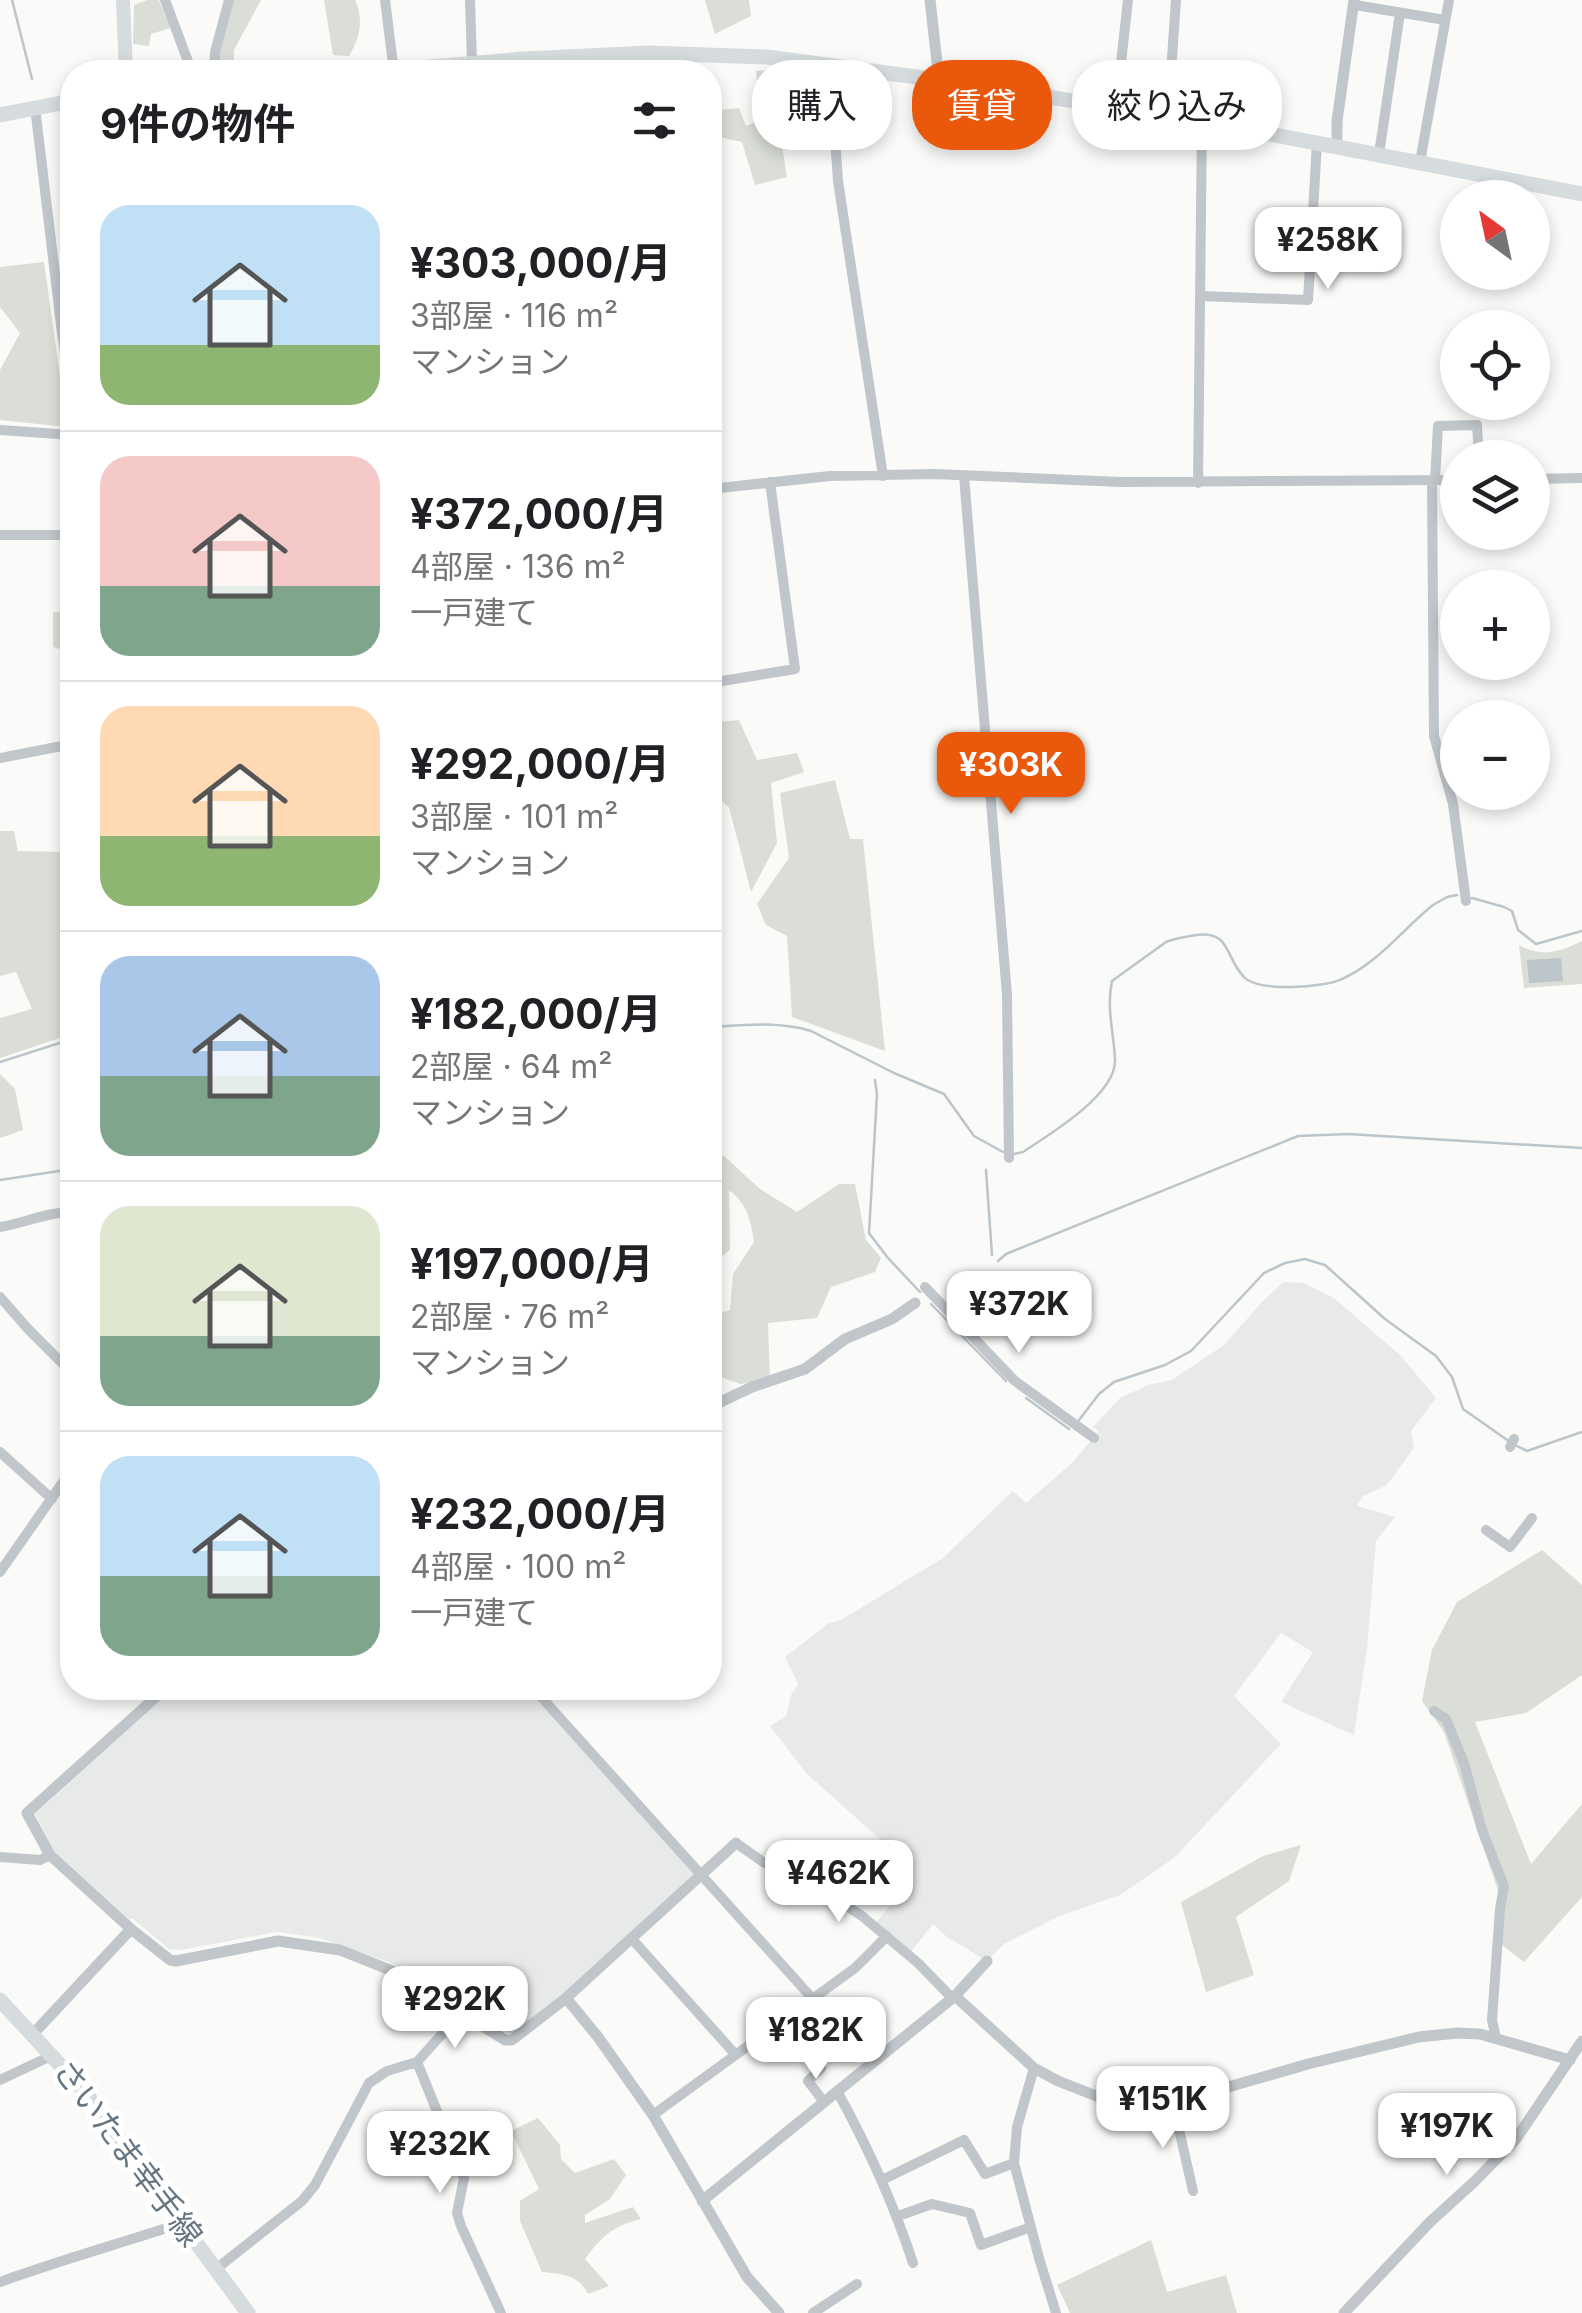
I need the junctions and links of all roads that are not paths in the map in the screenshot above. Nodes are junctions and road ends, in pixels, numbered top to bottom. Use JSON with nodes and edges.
{"nodes":[{"id":1,"x":123,"y":0,"type":"edge"},
{"id":2,"x":165,"y":0,"type":"edge"},
{"id":3,"x":229,"y":0,"type":"edge"},
{"id":4,"x":385,"y":0,"type":"edge"},
{"id":5,"x":470,"y":0,"type":"edge"},
{"id":6,"x":930,"y":0,"type":"edge"},
{"id":7,"x":1128,"y":0,"type":"edge"},
{"id":8,"x":1176,"y":0,"type":"edge"},
{"id":9,"x":1404,"y":0,"type":"edge"},
{"id":10,"x":1449,"y":0,"type":"edge"},
{"id":11,"x":1354,"y":3,"type":"edge"},
{"id":12,"x":1402,"y":13,"type":"junction"},
{"id":13,"x":1445,"y":20,"type":"junction"},
{"id":14,"x":620,"y":54,"type":"junction"},
{"id":15,"x":126,"y":60,"type":"edge"},
{"id":16,"x":188,"y":60,"type":"edge"},
{"id":17,"x":215,"y":60,"type":"edge"},
{"id":18,"x":393,"y":60,"type":"edge"},
{"id":19,"x":472,"y":60,"type":"edge"},
{"id":20,"x":521,"y":60,"type":"edge"},
{"id":21,"x":620,"y":60,"type":"edge"},
{"id":22,"x":781,"y":60,"type":"edge"},
{"id":23,"x":937,"y":60,"type":"edge"},
{"id":24,"x":1121,"y":60,"type":"edge"},
{"id":25,"x":1172,"y":60,"type":"edge"},
{"id":26,"x":60,"y":103,"type":"edge"},
{"id":27,"x":35,"y":107,"type":"junction"},
{"id":28,"x":0,"y":115,"type":"edge"},
{"id":29,"x":1282,"y":136,"type":"edge"},
{"id":30,"x":1317,"y":142,"type":"junction"},
{"id":31,"x":1337,"y":146,"type":"junction"},
{"id":32,"x":836,"y":150,"type":"edge"},
{"id":33,"x":1202,"y":150,"type":"edge"},
{"id":34,"x":1379,"y":154,"type":"junction"},
{"id":35,"x":1420,"y":162,"type":"junction"},
{"id":36,"x":1582,"y":194,"type":"edge"},
{"id":37,"x":1200,"y":296,"type":"junction"},
{"id":38,"x":60,"y":316,"type":"edge"},
{"id":39,"x":0,"y":430,"type":"edge"},
{"id":40,"x":60,"y":434,"type":"edge"},
{"id":41,"x":1478,"y":440,"type":"edge"},
{"id":42,"x":883,"y":476,"type":"junction"},
{"id":43,"x":964,"y":476,"type":"junction"},
{"id":44,"x":1582,"y":478,"type":"edge"},
{"id":45,"x":1550,"y":479,"type":"edge"},
{"id":46,"x":1434,"y":480,"type":"junction"},
{"id":47,"x":1440,"y":480,"type":"edge"},
{"id":48,"x":770,"y":482,"type":"junction"},
{"id":49,"x":1198,"y":482,"type":"junction"},
{"id":50,"x":722,"y":488,"type":"edge"},
{"id":51,"x":60,"y":534,"type":"edge"},
{"id":52,"x":0,"y":535,"type":"edge"},
{"id":53,"x":722,"y":681,"type":"edge"},
{"id":54,"x":60,"y":746,"type":"edge"},
{"id":55,"x":0,"y":758,"type":"edge"},
{"id":56,"x":1466,"y":901,"type":"dead end"},
{"id":57,"x":1009,"y":1158,"type":"dead end"},
{"id":58,"x":60,"y":1213,"type":"edge"},
{"id":59,"x":0,"y":1227,"type":"edge"},
{"id":60,"x":0,"y":1297,"type":"edge"},
{"id":61,"x":915,"y":1304,"type":"joint"},
{"id":62,"x":60,"y":1361,"type":"edge"},
{"id":63,"x":722,"y":1401,"type":"edge"},
{"id":64,"x":1094,"y":1438,"type":"dead end"},
{"id":65,"x":0,"y":1452,"type":"edge"},
{"id":66,"x":60,"y":1486,"type":"edge"},
{"id":67,"x":52,"y":1498,"type":"junction"},
{"id":68,"x":1532,"y":1518,"type":"dead end"},
{"id":69,"x":1486,"y":1530,"type":"dead end"},
{"id":70,"x":0,"y":1572,"type":"edge"},
{"id":71,"x":153,"y":1700,"type":"edge"},
{"id":72,"x":543,"y":1700,"type":"edge"},
{"id":73,"x":1434,"y":1711,"type":"dead end"},
{"id":74,"x":736,"y":1843,"type":"joint"},
{"id":75,"x":50,"y":1855,"type":"junction"},
{"id":76,"x":0,"y":1858,"type":"edge"},
{"id":77,"x":701,"y":1876,"type":"junction"},
{"id":78,"x":131,"y":1929,"type":"junction"},
{"id":79,"x":887,"y":1936,"type":"junction"},
{"id":80,"x":632,"y":1939,"type":"junction"},
{"id":81,"x":986,"y":1961,"type":"dead end"},
{"id":82,"x":953,"y":1997,"type":"junction"},
{"id":83,"x":566,"y":1998,"type":"junction"},
{"id":84,"x":812,"y":1998,"type":"junction"},
{"id":85,"x":0,"y":2000,"type":"edge"},
{"id":86,"x":460,"y":2013,"type":"junction"},
{"id":87,"x":780,"y":2021,"type":"junction"},
{"id":88,"x":34,"y":2034,"type":"junction"},
{"id":89,"x":1496,"y":2038,"type":"junction"},
{"id":90,"x":1582,"y":2041,"type":"edge"},
{"id":91,"x":735,"y":2054,"type":"junction"},
{"id":92,"x":54,"y":2055,"type":"junction"},
{"id":93,"x":1570,"y":2060,"type":"junction"},
{"id":94,"x":416,"y":2062,"type":"junction"},
{"id":95,"x":1034,"y":2068,"type":"junction"},
{"id":96,"x":0,"y":2080,"type":"edge"},
{"id":97,"x":838,"y":2091,"type":"junction"},
{"id":98,"x":824,"y":2102,"type":"junction"},
{"id":99,"x":1173,"y":2102,"type":"junction"},
{"id":100,"x":652,"y":2116,"type":"junction"},
{"id":101,"x":1014,"y":2162,"type":"junction"},
{"id":102,"x":882,"y":2180,"type":"junction"},
{"id":103,"x":1193,"y":2191,"type":"dead end"},
{"id":104,"x":702,"y":2201,"type":"junction"},
{"id":105,"x":898,"y":2216,"type":"junction"},
{"id":106,"x":182,"y":2223,"type":"junction"},
{"id":107,"x":1030,"y":2227,"type":"junction"},
{"id":108,"x":913,"y":2263,"type":"dead end"},
{"id":109,"x":216,"y":2270,"type":"junction"},
{"id":110,"x":0,"y":2282,"type":"edge"},
{"id":111,"x":858,"y":2284,"type":"dead end"},
{"id":112,"x":248,"y":2313,"type":"edge"},
{"id":113,"x":501,"y":2313,"type":"edge"},
{"id":114,"x":779,"y":2313,"type":"edge"},
{"id":115,"x":812,"y":2313,"type":"edge"},
{"id":116,"x":1056,"y":2313,"type":"edge"},
{"id":117,"x":1344,"y":2313,"type":"edge"}],
"edges":[{"from":1,"to":15,"type":"main road"},
{"from":2,"to":16,"type":"street"},
{"from":3,"to":17,"type":"street"},
{"from":4,"to":18,"type":"street"},
{"from":5,"to":19,"type":"street"},
{"from":6,"to":23,"type":"street"},
{"from":7,"to":24,"type":"street"},
{"from":8,"to":25,"type":"street"},
{"from":9,"to":12,"type":"street"},
{"from":10,"to":13,"type":"street"},
{"from":11,"to":12,"type":"street"},
{"from":11,"to":31,"type":"street"},
{"from":12,"to":13,"type":"street"},
{"from":12,"to":34,"type":"street"},
{"from":13,"to":35,"type":"street"},
{"from":14,"to":20,"type":"main road"},
{"from":14,"to":21,"type":"street"},
{"from":14,"to":22,"type":"main road"},
{"from":26,"to":27,"type":"main road"},
{"from":27,"to":28,"type":"main road"},
{"from":27,"to":38,"type":"street"},
{"from":29,"to":30,"type":"main road"},
{"from":30,"to":31,"type":"main road"},
{"from":30,"to":37,"type":"street"},
{"from":31,"to":34,"type":"main road"},
{"from":32,"to":42,"type":"street"},
{"from":33,"to":37,"type":"street"},
{"from":34,"to":35,"type":"main road"},
{"from":35,"to":36,"type":"main road"},
{"from":37,"to":49,"type":"street"},
{"from":39,"to":40,"type":"street"},
{"from":41,"to":46,"type":"street"},
{"from":42,"to":43,"type":"street"},
{"from":42,"to":48,"type":"street"},
{"from":43,"to":49,"type":"street"},
{"from":43,"to":57,"type":"street"},
{"from":44,"to":45,"type":"street"},
{"from":46,"to":47,"type":"street"},
{"from":46,"to":49,"type":"street"},
{"from":46,"to":56,"type":"street"},
{"from":48,"to":50,"type":"street"},
{"from":48,"to":53,"type":"street"},
{"from":51,"to":52,"type":"street"},
{"from":54,"to":55,"type":"street"},
{"from":58,"to":59,"type":"street"},
{"from":60,"to":62,"type":"street"},
{"from":61,"to":63,"type":"street"},
{"from":61,"to":64,"type":"street"},
{"from":65,"to":67,"type":"street"},
{"from":66,"to":67,"type":"street"},
{"from":67,"to":70,"type":"street"},
{"from":68,"to":69,"type":"street"},
{"from":71,"to":75,"type":"street"},
{"from":72,"to":77,"type":"street"},
{"from":73,"to":89,"type":"street"},
{"from":74,"to":77,"type":"street"},
{"from":74,"to":79,"type":"street"},
{"from":75,"to":76,"type":"street"},
{"from":75,"to":78,"type":"street"},
{"from":77,"to":80,"type":"street"},
{"from":77,"to":84,"type":"street"},
{"from":78,"to":86,"type":"street"},
{"from":78,"to":88,"type":"street"},
{"from":79,"to":82,"type":"street"},
{"from":79,"to":84,"type":"street"},
{"from":80,"to":83,"type":"street"},
{"from":80,"to":91,"type":"street"},
{"from":81,"to":82,"type":"street"},
{"from":82,"to":95,"type":"street"},
{"from":82,"to":97,"type":"street"},
{"from":83,"to":86,"type":"street"},
{"from":83,"to":100,"type":"street"},
{"from":84,"to":87,"type":"street"},
{"from":85,"to":88,"type":"main road","name":"さいたま幸手線"},
{"from":86,"to":94,"type":"street"},
{"from":87,"to":91,"type":"street"},
{"from":87,"to":98,"type":"street"},
{"from":88,"to":92,"type":"main road","name":"さいたま幸手線"},
{"from":89,"to":93,"type":"street"},
{"from":89,"to":99,"type":"street"},
{"from":90,"to":93,"type":"street"},
{"from":91,"to":100,"type":"street"},
{"from":92,"to":96,"type":"street"},
{"from":92,"to":106,"type":"main road","name":"さいたま幸手線"},
{"from":93,"to":117,"type":"street"},
{"from":94,"to":109,"type":"street"},
{"from":94,"to":113,"type":"street"},
{"from":95,"to":99,"type":"street"},
{"from":95,"to":101,"type":"street"},
{"from":97,"to":98,"type":"street"},
{"from":97,"to":102,"type":"street"},
{"from":98,"to":104,"type":"street"},
{"from":99,"to":103,"type":"street"},
{"from":100,"to":104,"type":"street"},
{"from":101,"to":102,"type":"street"},
{"from":101,"to":107,"type":"street"},
{"from":102,"to":105,"type":"street"},
{"from":104,"to":114,"type":"street"},
{"from":105,"to":107,"type":"street"},
{"from":105,"to":108,"type":"street"},
{"from":106,"to":109,"type":"main road","name":"さいたま幸手線"},
{"from":106,"to":110,"type":"street"},
{"from":107,"to":116,"type":"street"},
{"from":109,"to":112,"type":"main road","name":"さいたま幸手線"},
{"from":111,"to":115,"type":"street"}]}
